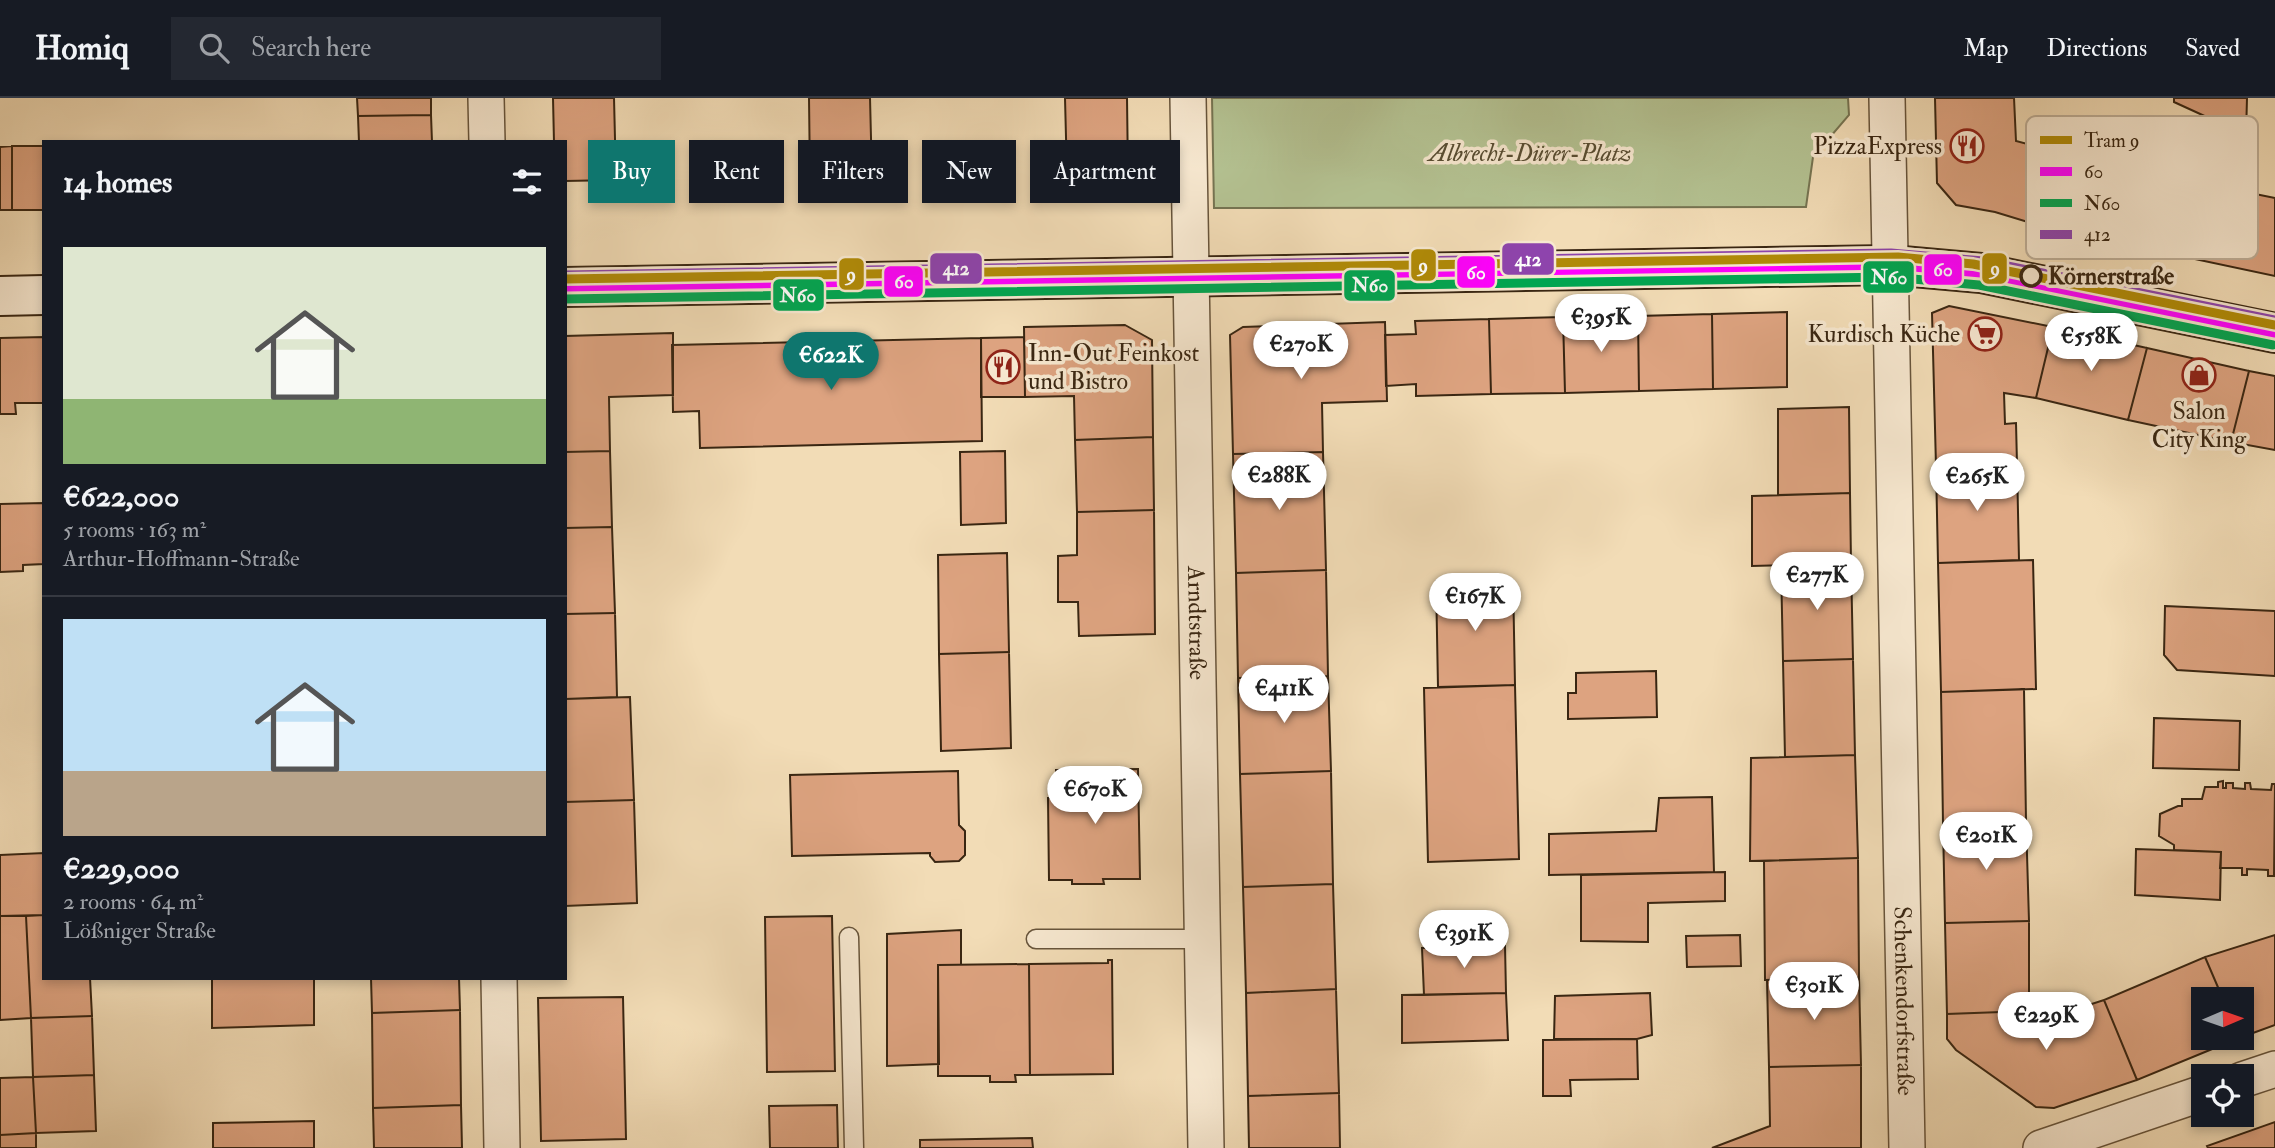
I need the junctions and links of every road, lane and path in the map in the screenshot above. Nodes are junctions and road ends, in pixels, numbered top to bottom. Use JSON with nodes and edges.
{"nodes":[{"id":1,"x":486,"y":98,"type":"edge"},
{"id":2,"x":1188,"y":98,"type":"edge"},
{"id":3,"x":1887,"y":98,"type":"edge"},
{"id":4,"x":487,"y":140,"type":"edge"},
{"id":5,"x":1891,"y":265,"type":"junction"},
{"id":6,"x":1191,"y":275,"type":"junction"},
{"id":7,"x":567,"y":287,"type":"edge"},
{"id":8,"x":42,"y":295,"type":"edge"},
{"id":9,"x":0,"y":296,"type":"edge"},
{"id":10,"x":2275,"y":333,"type":"edge"},
{"id":11,"x":849,"y":937,"type":"dead end"},
{"id":12,"x":1036,"y":939,"type":"dead end"},
{"id":13,"x":1202,"y":939,"type":"junction"},
{"id":14,"x":499,"y":980,"type":"edge"},
{"id":15,"x":2275,"y":1069,"type":"edge"},
{"id":16,"x":2254,"y":1076,"type":"edge"},
{"id":17,"x":2191,"y":1097,"type":"edge"},
{"id":18,"x":502,"y":1148,"type":"edge"},
{"id":19,"x":854,"y":1148,"type":"edge"},
{"id":20,"x":1206,"y":1148,"type":"edge"},
{"id":21,"x":1907,"y":1148,"type":"edge"},
{"id":22,"x":2041,"y":1148,"type":"edge"}],
"edges":[{"from":1,"to":4,"type":"street"},
{"from":2,"to":6,"type":"street","name":"Arndtstraße"},
{"from":3,"to":5,"type":"street","name":"Schenkendorfstraße"},
{"from":5,"to":6,"type":"street"},
{"from":5,"to":10,"type":"street"},
{"from":5,"to":21,"type":"street","name":"Schenkendorfstraße"},
{"from":6,"to":7,"type":"street"},
{"from":6,"to":13,"type":"street","name":"Arndtstraße"},
{"from":8,"to":9,"type":"street"},
{"from":11,"to":19,"type":"lane"},
{"from":12,"to":13,"type":"lane"},
{"from":13,"to":20,"type":"street","name":"Arndtstraße"},
{"from":14,"to":18,"type":"street"},
{"from":15,"to":16,"type":"street"},
{"from":17,"to":22,"type":"street"}]}
